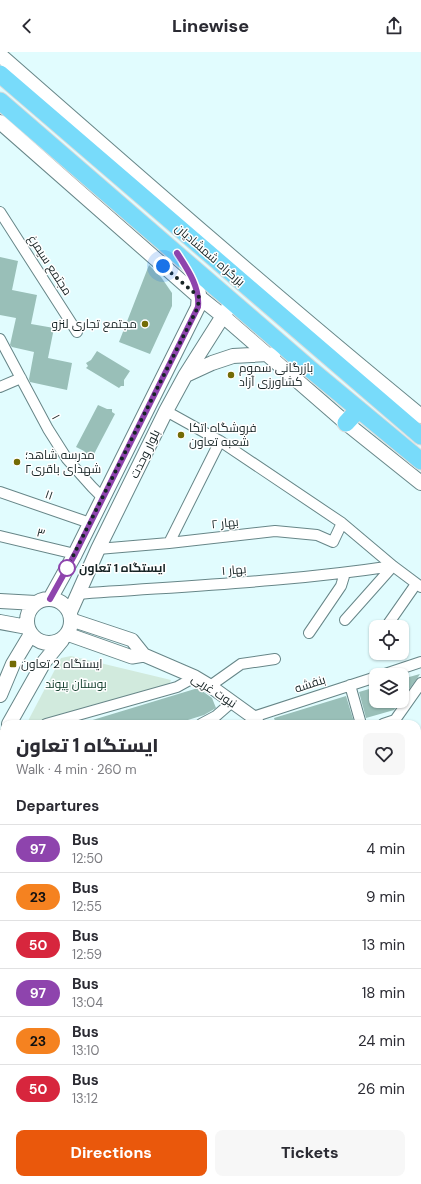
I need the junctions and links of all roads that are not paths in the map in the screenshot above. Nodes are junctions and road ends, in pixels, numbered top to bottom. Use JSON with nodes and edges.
{"nodes":[{"id":1,"x":0,"y":55,"type":"edge"},
{"id":2,"x":0,"y":74,"type":"edge"},
{"id":3,"x":0,"y":100,"type":"edge"},
{"id":4,"x":2,"y":128,"type":"edge"},
{"id":5,"x":38,"y":145,"type":"junction"},
{"id":6,"x":0,"y":212,"type":"edge"},
{"id":7,"x":190,"y":222,"type":"junction"},
{"id":8,"x":210,"y":239,"type":"junction"},
{"id":9,"x":193,"y":241,"type":"junction"},
{"id":10,"x":177,"y":253,"type":"junction"},
{"id":11,"x":199,"y":297,"type":"junction"},
{"id":12,"x":232,"y":301,"type":"junction"},
{"id":13,"x":222,"y":316,"type":"junction"},
{"id":14,"x":193,"y":318,"type":"junction"},
{"id":15,"x":77,"y":332,"type":"dead end"},
{"id":16,"x":212,"y":332,"type":"junction"},
{"id":17,"x":0,"y":339,"type":"edge"},
{"id":18,"x":268,"y":354,"type":"junction"},
{"id":19,"x":310,"y":369,"type":"junction"},
{"id":20,"x":185,"y":376,"type":"junction"},
{"id":21,"x":21,"y":378,"type":"junction"},
{"id":22,"x":0,"y":387,"type":"edge"},
{"id":23,"x":358,"y":410,"type":"junction"},
{"id":24,"x":166,"y":411,"type":"junction"},
{"id":25,"x":421,"y":416,"type":"edge"},
{"id":26,"x":346,"y":423,"type":"junction"},
{"id":27,"x":421,"y":436,"type":"edge"},
{"id":28,"x":220,"y":441,"type":"junction"},
{"id":29,"x":421,"y":461,"type":"edge"},
{"id":30,"x":421,"y":483,"type":"edge"},
{"id":31,"x":0,"y":492,"type":"edge"},
{"id":32,"x":103,"y":498,"type":"junction"},
{"id":33,"x":90,"y":523,"type":"junction"},
{"id":34,"x":342,"y":523,"type":"junction"},
{"id":35,"x":0,"y":536,"type":"edge"},
{"id":36,"x":170,"y":543,"type":"junction"},
{"id":37,"x":98,"y":549,"type":"junction"},
{"id":38,"x":75,"y":554,"type":"junction"},
{"id":39,"x":393,"y":566,"type":"junction"},
{"id":40,"x":345,"y":573,"type":"junction"},
{"id":41,"x":418,"y":585,"type":"edge"},
{"id":42,"x":77,"y":594,"type":"junction"},
{"id":43,"x":50,"y":599,"type":"junction"},
{"id":44,"x":0,"y":601,"type":"edge"},
{"id":45,"x":36,"y":603,"type":"junction"},
{"id":46,"x":71,"y":616,"type":"junction"},
{"id":47,"x":346,"y":620,"type":"dead end"},
{"id":48,"x":391,"y":620,"type":"edge"},
{"id":49,"x":0,"y":622,"type":"edge"},
{"id":50,"x":29,"y":631,"type":"junction"},
{"id":51,"x":309,"y":633,"type":"dead end"},
{"id":52,"x":65,"y":637,"type":"junction"},
{"id":53,"x":144,"y":655,"type":"junction"},
{"id":54,"x":275,"y":659,"type":"dead end"},
{"id":55,"x":421,"y":662,"type":"edge"},
{"id":56,"x":403,"y":668,"type":"edge"},
{"id":57,"x":195,"y":677,"type":"junction"},
{"id":58,"x":369,"y":679,"type":"edge"},
{"id":59,"x":421,"y":683,"type":"edge"},
{"id":60,"x":350,"y":685,"type":"junction"},
{"id":61,"x":210,"y":686,"type":"junction"},
{"id":62,"x":0,"y":695,"type":"edge"},
{"id":63,"x":232,"y":702,"type":"junction"},
{"id":64,"x":12,"y":720,"type":"edge"},
{"id":65,"x":60,"y":720,"type":"edge"},
{"id":66,"x":208,"y":720,"type":"edge"},
{"id":67,"x":255,"y":720,"type":"edge"},
{"id":68,"x":360,"y":720,"type":"edge"},
{"id":69,"x":395,"y":720,"type":"edge"}],
"edges":[{"from":1,"to":7,"type":"main road"},
{"from":2,"to":9,"type":"highway","name":"بزرگراه شمشادیان"},
{"from":3,"to":5,"type":"highway","name":"بزرگراه شمشادیان"},
{"from":4,"to":5,"type":"main road"},
{"from":5,"to":10,"type":"highway","name":"بزرگراه شمشادیان"},
{"from":5,"to":11,"type":"main road"},
{"from":6,"to":15,"type":"street","name":"مجتمع سیمرغ"},
{"from":7,"to":8,"type":"main road"},
{"from":7,"to":9,"type":"main road"},
{"from":8,"to":9,"type":"main road"},
{"from":8,"to":25,"type":"main road"},
{"from":9,"to":27,"type":"highway","name":"بزرگراه شمشادیان"},
{"from":10,"to":11,"type":"main road"},
{"from":10,"to":12,"type":"highway","name":"بزرگراه شمشادیان"},
{"from":11,"to":13,"type":"main road"},
{"from":11,"to":14,"type":"main road","name":"بلوار وحدت"},
{"from":12,"to":13,"type":"main road","name":"بلوار وحدت"},
{"from":12,"to":19,"type":"highway","name":"بزرگراه شمشادیان"},
{"from":13,"to":16,"type":"main road","name":"بلوار وحدت"},
{"from":13,"to":18,"type":"main road"},
{"from":14,"to":16,"type":"main road"},
{"from":14,"to":32,"type":"main road","name":"بلوار وحدت"},
{"from":16,"to":20,"type":"main road","name":"بلوار وحدت"},
{"from":17,"to":21,"type":"street","name":"۱"},
{"from":18,"to":19,"type":"main road"},
{"from":18,"to":20,"type":"main road"},
{"from":18,"to":26,"type":"main road"},
{"from":19,"to":23,"type":"highway","name":"بزرگراه شمشادیان"},
{"from":20,"to":24,"type":"main road","name":"بلوار وحدت"},
{"from":21,"to":22,"type":"street"},
{"from":21,"to":32,"type":"street","name":"۱"},
{"from":23,"to":26,"type":"highway"},
{"from":23,"to":29,"type":"highway","name":"بزرگراه شمشادیان"},
{"from":24,"to":28,"type":"street"},
{"from":24,"to":37,"type":"main road","name":"بلوار وحدت"},
{"from":26,"to":30,"type":"main road"},
{"from":28,"to":34,"type":"street"},
{"from":28,"to":36,"type":"street"},
{"from":31,"to":33,"type":"street","name":"۱۱"},
{"from":32,"to":33,"type":"main road","name":"بلوار وحدت"},
{"from":33,"to":38,"type":"main road","name":"بلوار وحدت"},
{"from":34,"to":36,"type":"street","name":"بهار ۲"},
{"from":34,"to":39,"type":"street"},
{"from":35,"to":38,"type":"street","name":"۳"},
{"from":36,"to":37,"type":"street","name":"بهار ۲"},
{"from":37,"to":42,"type":"main road","name":"بلوار وحدت"},
{"from":38,"to":43,"type":"main road","name":"بلوار وحدت"},
{"from":39,"to":40,"type":"street","name":"بهار ۱"},
{"from":39,"to":41,"type":"street"},
{"from":39,"to":47,"type":"street"},
{"from":40,"to":42,"type":"street","name":"بهار ۱"},
{"from":40,"to":51,"type":"street"},
{"from":41,"to":48,"type":"street"},
{"from":42,"to":46,"type":"main road","name":"بلوار وحدت"},
{"from":43,"to":45,"type":"main road"},
{"from":43,"to":46,"type":"main road"},
{"from":44,"to":45,"type":"main road"},
{"from":45,"to":50,"type":"main road"},
{"from":46,"to":52,"type":"main road"},
{"from":46,"to":53,"type":"street","name":"نبوت غربی"},
{"from":49,"to":50,"type":"main road"},
{"from":50,"to":52,"type":"main road"},
{"from":50,"to":62,"type":"main road"},
{"from":52,"to":53,"type":"street","name":"نبوت غربی"},
{"from":52,"to":64,"type":"main road"},
{"from":53,"to":57,"type":"street","name":"نبوت غربی"},
{"from":54,"to":61,"type":"street"},
{"from":55,"to":56,"type":"street"},
{"from":57,"to":61,"type":"street","name":"نبوت غربی"},
{"from":57,"to":65,"type":"street"},
{"from":58,"to":60,"type":"street","name":"بنفشه"},
{"from":59,"to":69,"type":"street"},
{"from":60,"to":67,"type":"street","name":"بنفشه"},
{"from":60,"to":68,"type":"street"},
{"from":61,"to":63,"type":"street","name":"نبوت غربی"},
{"from":63,"to":66,"type":"street"},
{"from":63,"to":67,"type":"street","name":"نبوت غربی"}]}
